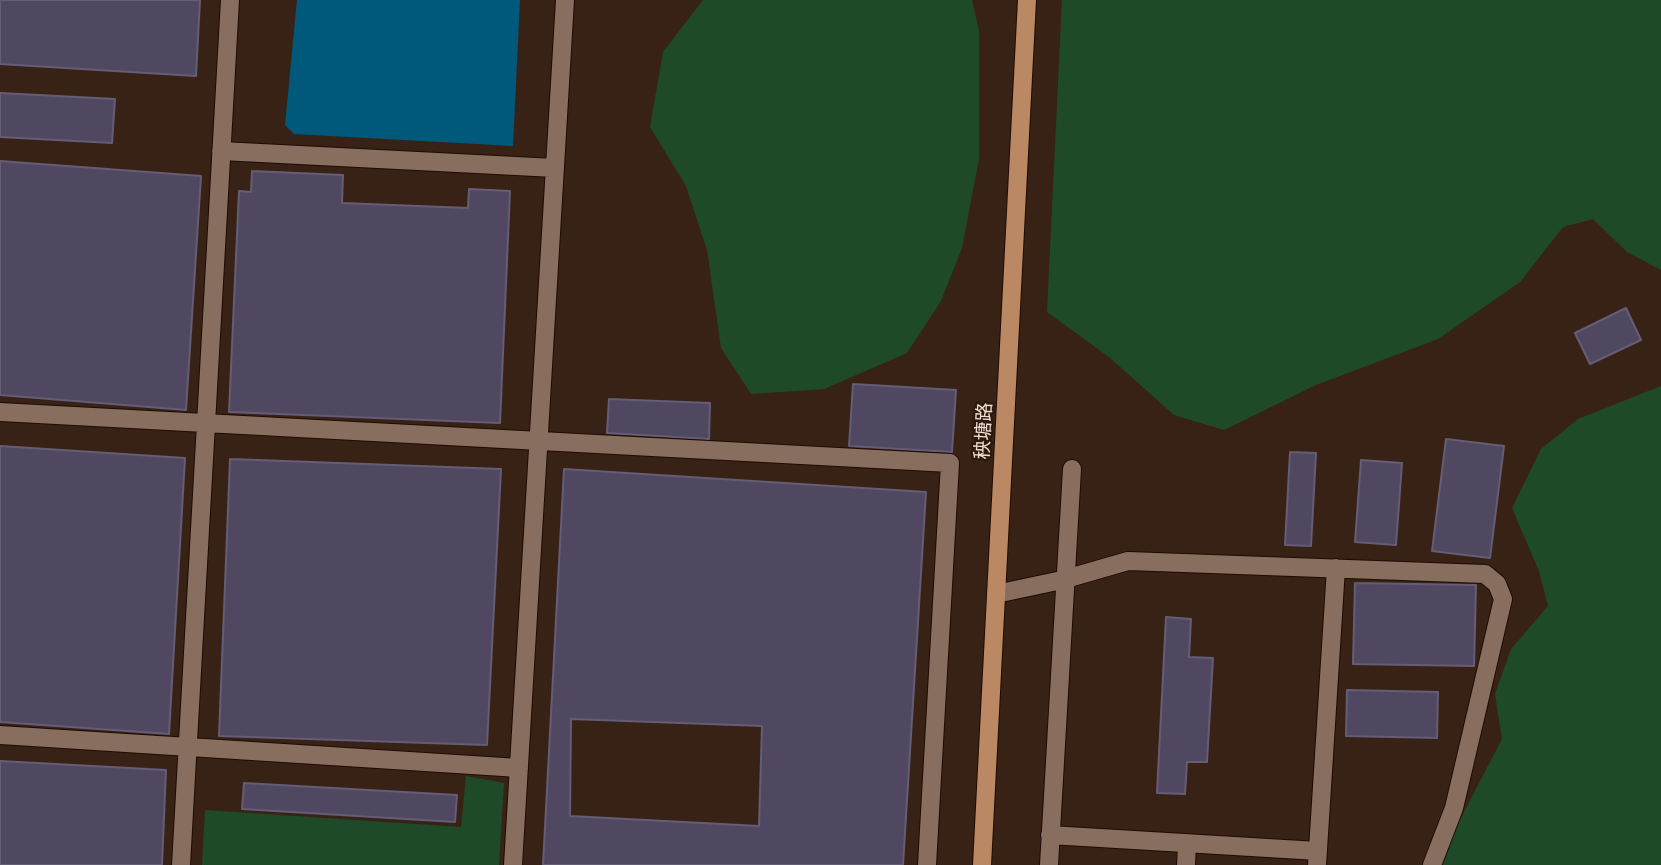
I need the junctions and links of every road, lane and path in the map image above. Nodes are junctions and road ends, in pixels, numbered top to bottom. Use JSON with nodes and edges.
{"nodes":[{"id":1,"x":230,"y":0,"type":"edge"},
{"id":2,"x":565,"y":0,"type":"edge"},
{"id":3,"x":1027,"y":0,"type":"edge"},
{"id":4,"x":221,"y":151,"type":"junction"},
{"id":5,"x":555,"y":168,"type":"junction"},
{"id":6,"x":0,"y":412,"type":"edge"},
{"id":7,"x":206,"y":423,"type":"junction"},
{"id":8,"x":538,"y":441,"type":"junction"},
{"id":9,"x":1072,"y":469,"type":"dead end"},
{"id":10,"x":1336,"y":568,"type":"junction"},
{"id":11,"x":1066,"y":579,"type":"junction"},
{"id":12,"x":996,"y":594,"type":"junction"},
{"id":13,"x":0,"y":735,"type":"edge"},
{"id":14,"x":187,"y":747,"type":"junction"},
{"id":15,"x":519,"y":768,"type":"junction"},
{"id":16,"x":1050,"y":835,"type":"junction"},
{"id":17,"x":1187,"y":845,"type":"junction"},
{"id":18,"x":1318,"y":858,"type":"edge"},
{"id":19,"x":180,"y":865,"type":"edge"},
{"id":20,"x":513,"y":865,"type":"edge"},
{"id":21,"x":927,"y":865,"type":"edge"},
{"id":22,"x":982,"y":865,"type":"edge"},
{"id":23,"x":1048,"y":865,"type":"edge"},
{"id":24,"x":1185,"y":865,"type":"edge"},
{"id":25,"x":1432,"y":865,"type":"edge"}],
"edges":[{"from":1,"to":4,"type":"street"},
{"from":2,"to":5,"type":"street"},
{"from":3,"to":12,"type":"main road","name":"秧塘路"},
{"from":4,"to":5,"type":"street"},
{"from":4,"to":7,"type":"street"},
{"from":5,"to":8,"type":"street"},
{"from":6,"to":7,"type":"street"},
{"from":7,"to":8,"type":"street"},
{"from":7,"to":14,"type":"street"},
{"from":8,"to":15,"type":"street"},
{"from":8,"to":21,"type":"street"},
{"from":9,"to":11,"type":"street"},
{"from":10,"to":11,"type":"street"},
{"from":10,"to":18,"type":"street"},
{"from":10,"to":25,"type":"street"},
{"from":11,"to":12,"type":"street"},
{"from":11,"to":16,"type":"street"},
{"from":12,"to":22,"type":"main road","name":"秧塘路"},
{"from":13,"to":14,"type":"street"},
{"from":14,"to":15,"type":"street"},
{"from":14,"to":19,"type":"street"},
{"from":15,"to":20,"type":"street"},
{"from":16,"to":17,"type":"street"},
{"from":16,"to":23,"type":"street"},
{"from":17,"to":18,"type":"street"},
{"from":17,"to":24,"type":"street"}]}
